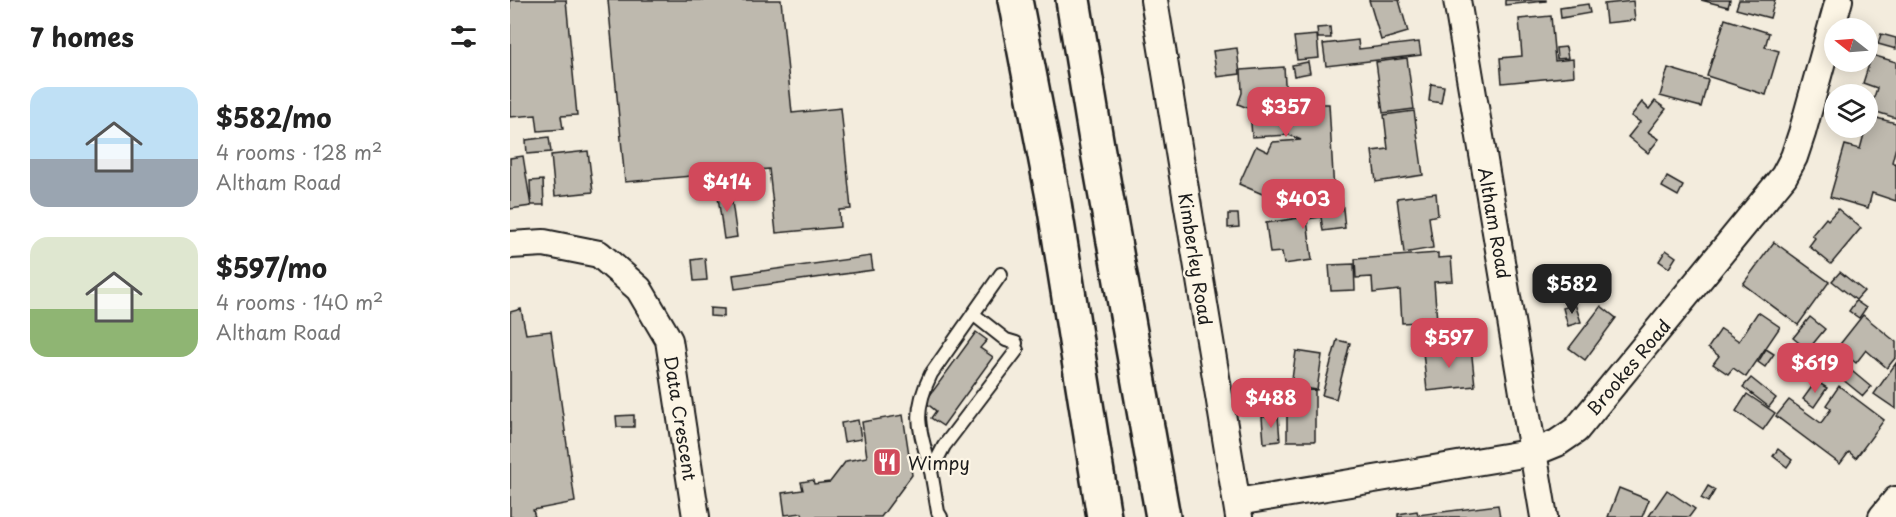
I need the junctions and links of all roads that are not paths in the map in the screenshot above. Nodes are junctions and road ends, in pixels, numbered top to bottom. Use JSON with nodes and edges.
{"nodes":[{"id":1,"x":1016,"y":0,"type":"edge"},
{"id":2,"x":1073,"y":0,"type":"edge"},
{"id":3,"x":1154,"y":0,"type":"edge"},
{"id":4,"x":1457,"y":0,"type":"edge"},
{"id":5,"x":1839,"y":0,"type":"edge"},
{"id":6,"x":510,"y":245,"type":"edge"},
{"id":7,"x":1001,"y":274,"type":"dead end"},
{"id":8,"x":973,"y":314,"type":"junction"},
{"id":9,"x":1534,"y":452,"type":"junction"},
{"id":10,"x":931,"y":471,"type":"junction"},
{"id":11,"x":1896,"y":500,"type":"edge"},
{"id":12,"x":1238,"y":510,"type":"edge"},
{"id":13,"x":696,"y":517,"type":"edge"},
{"id":14,"x":941,"y":517,"type":"edge"},
{"id":15,"x":1104,"y":517,"type":"edge"},
{"id":16,"x":1163,"y":517,"type":"edge"},
{"id":17,"x":1544,"y":517,"type":"edge"},
{"id":18,"x":1882,"y":517,"type":"edge"}],
"edges":[{"from":1,"to":15,"type":"highway"},
{"from":2,"to":16,"type":"highway"},
{"from":3,"to":12,"type":"street","name":"Kimberley Road"},
{"from":4,"to":9,"type":"street","name":"Altham Road"},
{"from":5,"to":9,"type":"street","name":"Brookes Road"},
{"from":6,"to":13,"type":"street","name":"Data Crescent"},
{"from":7,"to":8,"type":"lane"},
{"from":8,"to":10,"type":"lane"},
{"from":8,"to":10,"type":"lane"},
{"from":9,"to":12,"type":"street","name":"Brookes Road"},
{"from":9,"to":17,"type":"street","name":"Altham Road"},
{"from":10,"to":14,"type":"lane"},
{"from":11,"to":18,"type":"street"}]}
